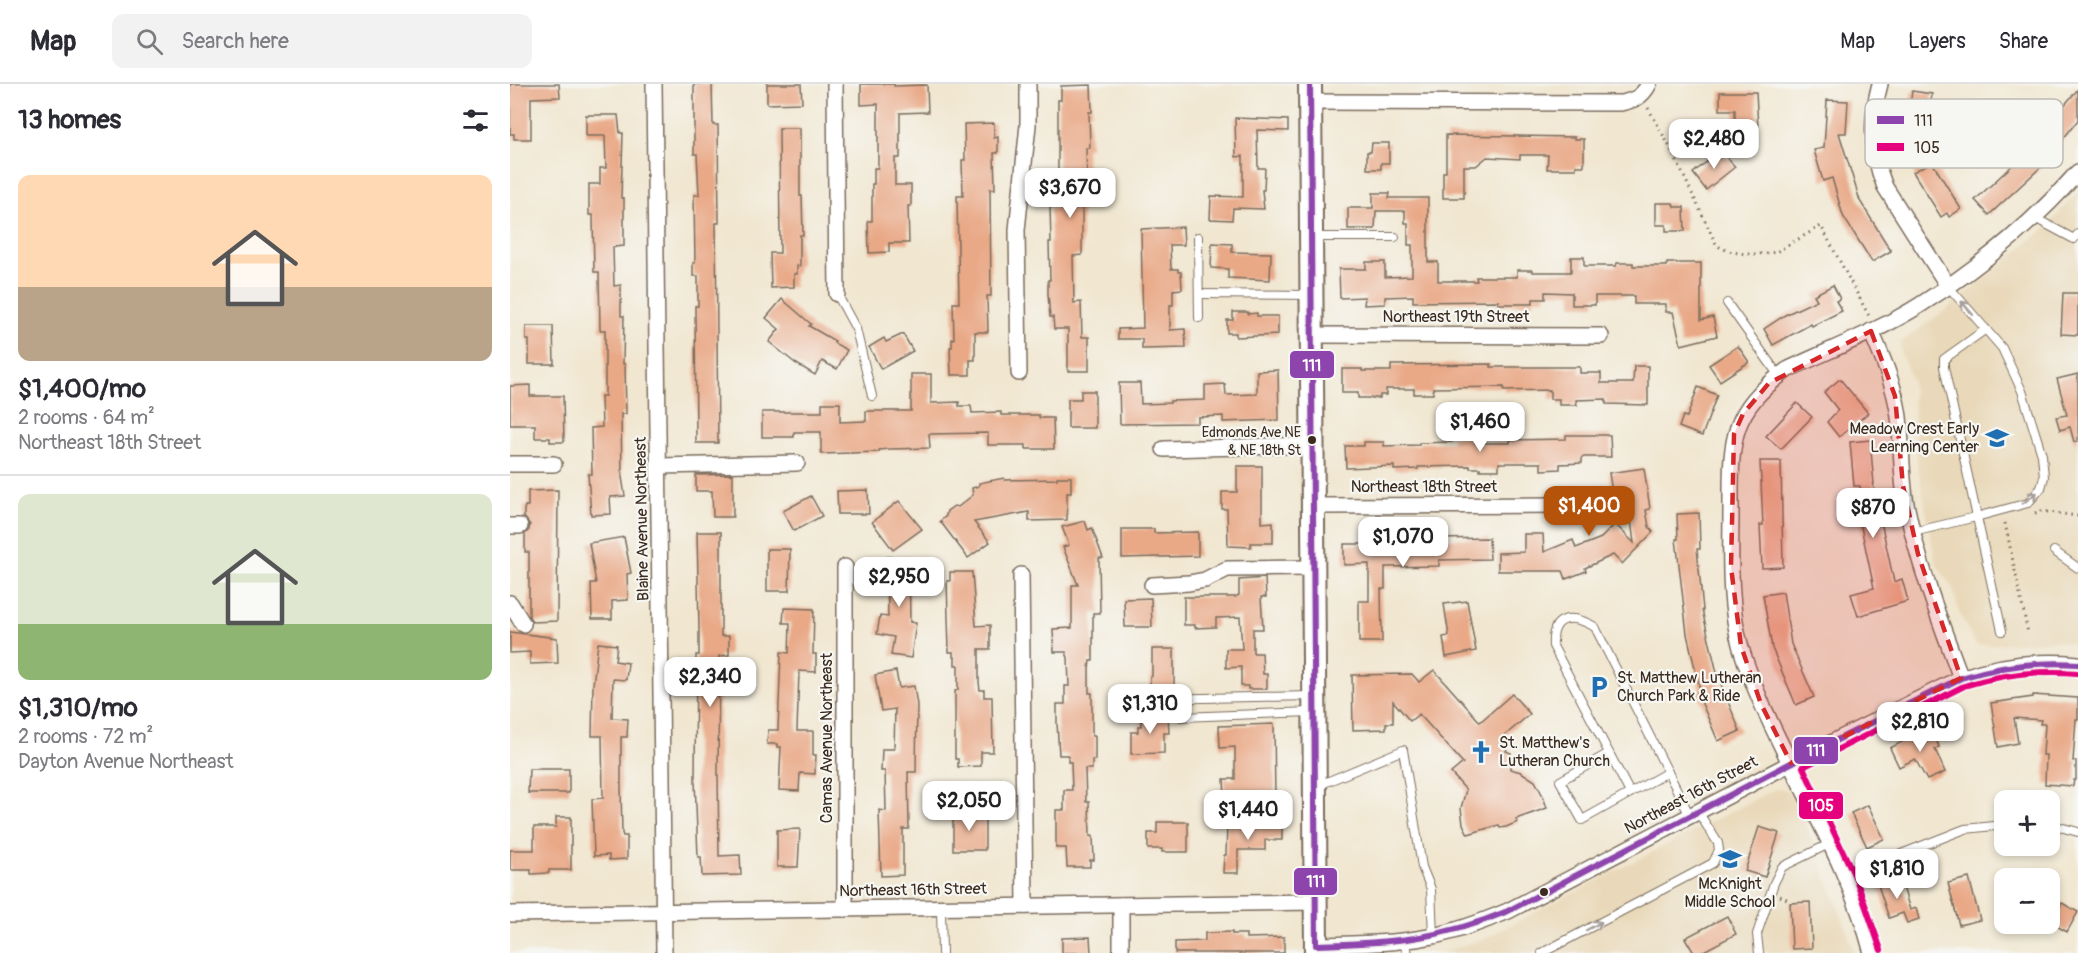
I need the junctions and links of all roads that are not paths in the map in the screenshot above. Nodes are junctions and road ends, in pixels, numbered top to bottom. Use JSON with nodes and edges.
{"nodes":[{"id":1,"x":654,"y":84,"type":"edge"},
{"id":2,"x":836,"y":84,"type":"edge"},
{"id":3,"x":1028,"y":84,"type":"edge"},
{"id":4,"x":1880,"y":84,"type":"edge"},
{"id":5,"x":1645,"y":90,"type":"edge"},
{"id":6,"x":1310,"y":93,"type":"edge"},
{"id":7,"x":1876,"y":99,"type":"edge"},
{"id":8,"x":1878,"y":168,"type":"edge"},
{"id":9,"x":2078,"y":172,"type":"edge"},
{"id":10,"x":2033,"y":217,"type":"junction"},
{"id":11,"x":2078,"y":234,"type":"edge"},
{"id":12,"x":1198,"y":237,"type":"dead end"},
{"id":13,"x":1311,"y":237,"type":"junction"},
{"id":14,"x":1395,"y":237,"type":"dead end"},
{"id":15,"x":1948,"y":286,"type":"junction"},
{"id":16,"x":837,"y":294,"type":"joint"},
{"id":17,"x":1199,"y":294,"type":"junction"},
{"id":18,"x":1312,"y":295,"type":"junction"},
{"id":19,"x":1727,"y":303,"type":"dead end"},
{"id":20,"x":1199,"y":318,"type":"dead end"},
{"id":21,"x":1873,"y":329,"type":"junction"},
{"id":22,"x":1986,"y":329,"type":"junction"},
{"id":23,"x":1312,"y":334,"type":"junction"},
{"id":24,"x":1601,"y":336,"type":"dead end"},
{"id":25,"x":1019,"y":374,"type":"dead end"},
{"id":26,"x":1779,"y":375,"type":"junction"},
{"id":27,"x":872,"y":396,"type":"dead end"},
{"id":28,"x":1312,"y":445,"type":"junction"},
{"id":29,"x":1164,"y":449,"type":"dead end"},
{"id":30,"x":797,"y":463,"type":"dead end"},
{"id":31,"x":510,"y":464,"type":"edge"},
{"id":32,"x":554,"y":464,"type":"dead end"},
{"id":33,"x":660,"y":466,"type":"junction"},
{"id":34,"x":1570,"y":505,"type":"dead end"},
{"id":35,"x":1313,"y":506,"type":"junction"},
{"id":36,"x":1976,"y":517,"type":"junction"},
{"id":37,"x":1913,"y":532,"type":"junction"},
{"id":38,"x":2054,"y":551,"type":"dead end"},
{"id":39,"x":845,"y":567,"type":"dead end"},
{"id":40,"x":1313,"y":568,"type":"junction"},
{"id":41,"x":2078,"y":568,"type":"edge"},
{"id":42,"x":1021,"y":575,"type":"dead end"},
{"id":43,"x":1152,"y":585,"type":"dead end"},
{"id":44,"x":510,"y":603,"type":"edge"},
{"id":45,"x":523,"y":624,"type":"dead end"},
{"id":46,"x":2002,"y":632,"type":"dead end"},
{"id":47,"x":2078,"y":664,"type":"edge"},
{"id":48,"x":1960,"y":678,"type":"junction"},
{"id":49,"x":1152,"y":699,"type":"dead end"},
{"id":50,"x":1314,"y":704,"type":"junction"},
{"id":51,"x":1181,"y":717,"type":"dead end"},
{"id":52,"x":1609,"y":753,"type":"junction"},
{"id":53,"x":1791,"y":764,"type":"junction"},
{"id":54,"x":1668,"y":772,"type":"junction"},
{"id":55,"x":1315,"y":786,"type":"junction"},
{"id":56,"x":1630,"y":793,"type":"junction"},
{"id":57,"x":1694,"y":814,"type":"junction"},
{"id":58,"x":1994,"y":826,"type":"edge"},
{"id":59,"x":2060,"y":827,"type":"edge"},
{"id":60,"x":2078,"y":832,"type":"edge"},
{"id":61,"x":1829,"y":844,"type":"junction"},
{"id":62,"x":1845,"y":876,"type":"junction"},
{"id":63,"x":1317,"y":902,"type":"junction"},
{"id":64,"x":1121,"y":905,"type":"junction"},
{"id":65,"x":1025,"y":906,"type":"junction"},
{"id":66,"x":941,"y":908,"type":"junction"},
{"id":67,"x":845,"y":909,"type":"junction"},
{"id":68,"x":664,"y":911,"type":"junction"},
{"id":69,"x":510,"y":914,"type":"edge"},
{"id":70,"x":1433,"y":936,"type":"junction"},
{"id":71,"x":1405,"y":947,"type":"edge"},
{"id":72,"x":1316,"y":949,"type":"edge"},
{"id":73,"x":664,"y":953,"type":"edge"},
{"id":74,"x":942,"y":953,"type":"edge"},
{"id":75,"x":1121,"y":953,"type":"edge"},
{"id":76,"x":1542,"y":953,"type":"edge"},
{"id":77,"x":1759,"y":953,"type":"edge"},
{"id":78,"x":1872,"y":953,"type":"edge"}],
"edges":[{"from":1,"to":33,"type":"street","name":"Blaine Avenue Northeast"},
{"from":2,"to":16,"type":"street"},
{"from":3,"to":25,"type":"street"},
{"from":4,"to":7,"type":"street"},
{"from":5,"to":6,"type":"street"},
{"from":6,"to":13,"type":"street"},
{"from":8,"to":15,"type":"street"},
{"from":9,"to":10,"type":"street"},
{"from":10,"to":11,"type":"lane"},
{"from":10,"to":15,"type":"street"},
{"from":12,"to":17,"type":"lane"},
{"from":13,"to":14,"type":"lane"},
{"from":13,"to":18,"type":"street"},
{"from":15,"to":21,"type":"street"},
{"from":22,"to":15,"type":"lane","one_way":true},
{"from":16,"to":27,"type":"lane"},
{"from":17,"to":18,"type":"lane"},
{"from":17,"to":20,"type":"lane"},
{"from":18,"to":23,"type":"street"},
{"from":19,"to":26,"type":"lane"},
{"from":21,"to":26,"type":"street"},
{"from":21,"to":37,"type":"street"},
{"from":22,"to":36,"type":"lane"},
{"from":36,"to":22,"type":"lane","one_way":true},
{"from":23,"to":24,"type":"street","name":"Northeast 19th Street"},
{"from":23,"to":28,"type":"street"},
{"from":26,"to":53,"type":"street"},
{"from":28,"to":29,"type":"street"},
{"from":28,"to":35,"type":"street"},
{"from":30,"to":33,"type":"street"},
{"from":31,"to":32,"type":"street"},
{"from":33,"to":68,"type":"street","name":"Blaine Avenue Northeast"},
{"from":34,"to":35,"type":"street","name":"Northeast 18th Street"},
{"from":35,"to":40,"type":"street"},
{"from":36,"to":37,"type":"lane"},
{"from":36,"to":46,"type":"lane"},
{"from":37,"to":48,"type":"street"},
{"from":38,"to":41,"type":"lane"},
{"from":39,"to":67,"type":"street","name":"Camas Avenue Northeast"},
{"from":40,"to":43,"type":"street"},
{"from":40,"to":50,"type":"street"},
{"from":42,"to":65,"type":"street"},
{"from":44,"to":45,"type":"street"},
{"from":47,"to":48,"type":"street","name":"Northeast 16th Street"},
{"from":48,"to":53,"type":"street","name":"Northeast 16th Street"},
{"from":49,"to":50,"type":"lane"},
{"from":50,"to":51,"type":"lane"},
{"from":50,"to":55,"type":"street"},
{"from":52,"to":54,"type":"lane"},
{"from":52,"to":56,"type":"lane"},
{"from":52,"to":56,"type":"lane"},
{"from":53,"to":57,"type":"street","name":"Northeast 16th Street"},
{"from":53,"to":61,"type":"street"},
{"from":54,"to":56,"type":"lane"},
{"from":54,"to":57,"type":"lane"},
{"from":55,"to":63,"type":"street"},
{"from":55,"to":70,"type":"lane"},
{"from":57,"to":70,"type":"street","name":"Northeast 16th Street"},
{"from":76,"to":57,"type":"lane","one_way":true},
{"from":58,"to":62,"type":"lane"},
{"from":59,"to":60,"type":"lane"},
{"from":61,"to":62,"type":"street"},
{"from":61,"to":77,"type":"lane"},
{"from":62,"to":78,"type":"street"},
{"from":63,"to":64,"type":"street","name":"Northeast 16th Street"},
{"from":63,"to":72,"type":"street"},
{"from":64,"to":65,"type":"street","name":"Northeast 16th Street"},
{"from":64,"to":75,"type":"street"},
{"from":65,"to":66,"type":"street","name":"Northeast 16th Street"},
{"from":66,"to":67,"type":"street","name":"Northeast 16th Street"},
{"from":66,"to":74,"type":"lane"},
{"from":67,"to":68,"type":"street","name":"Northeast 16th Street"},
{"from":68,"to":69,"type":"street","name":"Northeast 16th Street"},
{"from":68,"to":73,"type":"street","name":"Blaine Avenue Northeast"},
{"from":70,"to":71,"type":"street","name":"Northeast 16th Street"},
{"from":71,"to":72,"type":"street","name":"Northeast 16th Street"}]}
